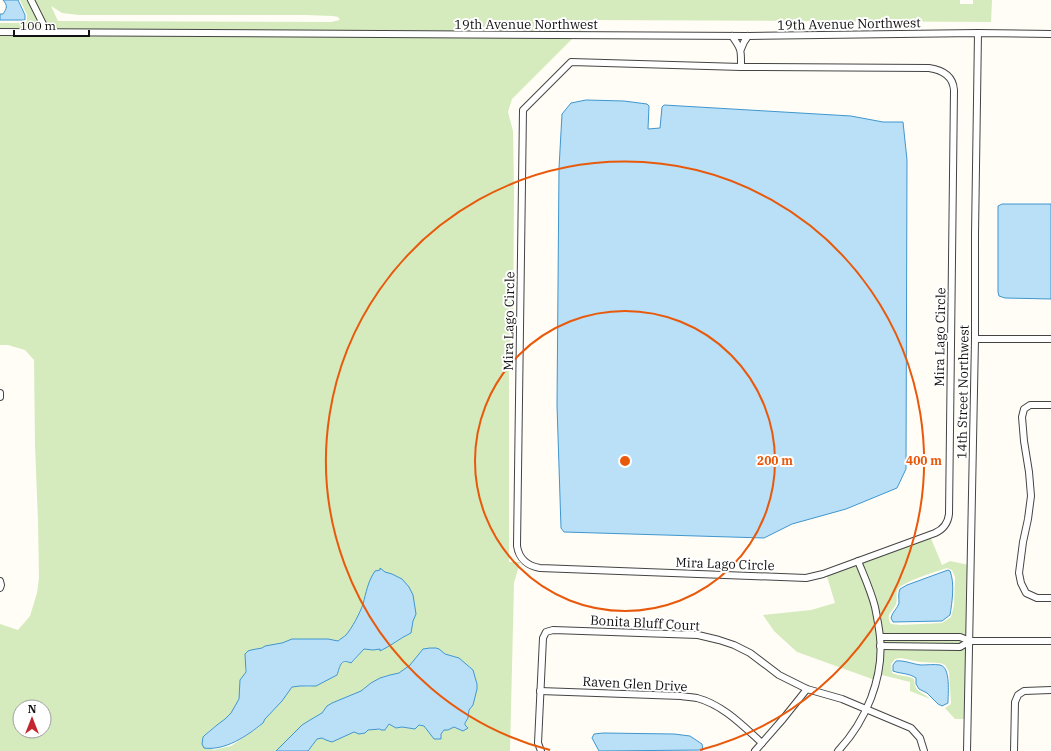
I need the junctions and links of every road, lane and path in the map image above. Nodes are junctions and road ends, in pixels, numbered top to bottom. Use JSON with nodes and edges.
{"nodes":[{"id":1,"x":31,"y":0,"type":"edge"},
{"id":2,"x":0,"y":32,"type":"edge"},
{"id":3,"x":47,"y":32,"type":"junction"},
{"id":4,"x":978,"y":33,"type":"junction"},
{"id":5,"x":1051,"y":34,"type":"edge"},
{"id":6,"x":732,"y":36,"type":"junction"},
{"id":7,"x":748,"y":36,"type":"junction"},
{"id":8,"x":741,"y":49,"type":"junction"},
{"id":9,"x":741,"y":67,"type":"junction"},
{"id":10,"x":1051,"y":338,"type":"edge"},
{"id":11,"x":975,"y":339,"type":"junction"},
{"id":12,"x":0,"y":393,"type":"edge"},
{"id":13,"x":0,"y":397,"type":"edge"},
{"id":14,"x":1051,"y":405,"type":"edge"},
{"id":15,"x":858,"y":561,"type":"junction"},
{"id":16,"x":0,"y":581,"type":"edge"},
{"id":17,"x":0,"y":588,"type":"edge"},
{"id":18,"x":1051,"y":598,"type":"edge"},
{"id":19,"x":880,"y":637,"type":"junction"},
{"id":20,"x":970,"y":641,"type":"junction"},
{"id":21,"x":1051,"y":641,"type":"edge"},
{"id":22,"x":880,"y":646,"type":"junction"},
{"id":23,"x":807,"y":689,"type":"junction"},
{"id":24,"x":1051,"y":690,"type":"edge"},
{"id":25,"x":540,"y":691,"type":"junction"},
{"id":26,"x":866,"y":709,"type":"junction"},
{"id":27,"x":762,"y":743,"type":"junction"},
{"id":28,"x":541,"y":751,"type":"edge"},
{"id":29,"x":755,"y":751,"type":"edge"},
{"id":30,"x":838,"y":751,"type":"edge"},
{"id":31,"x":924,"y":751,"type":"edge"},
{"id":32,"x":968,"y":751,"type":"edge"},
{"id":33,"x":1014,"y":751,"type":"edge"}],
"edges":[{"from":1,"to":3,"type":"street"},
{"from":2,"to":3,"type":"street","name":"19th Avenue Northwest"},
{"from":3,"to":6,"type":"street","name":"19th Avenue Northwest"},
{"from":4,"to":5,"type":"street","name":"19th Avenue Northwest"},
{"from":4,"to":7,"type":"street","name":"19th Avenue Northwest"},
{"from":4,"to":11,"type":"street","name":"14th Street Northwest"},
{"from":6,"to":7,"type":"street","name":"19th Avenue Northwest"},
{"from":6,"to":8,"type":"street"},
{"from":7,"to":8,"type":"street"},
{"from":8,"to":9,"type":"street"},
{"from":9,"to":15,"type":"street","name":"Mira Lago Circle"},
{"from":9,"to":15,"type":"street","name":"Mira Lago Circle"},
{"from":10,"to":11,"type":"street"},
{"from":11,"to":20,"type":"street","name":"14th Street Northwest"},
{"from":12,"to":13,"type":"street"},
{"from":14,"to":18,"type":"street"},
{"from":15,"to":19,"type":"street"},
{"from":16,"to":17,"type":"street"},
{"from":19,"to":20,"type":"street"},
{"from":19,"to":22,"type":"street"},
{"from":20,"to":21,"type":"street"},
{"from":20,"to":22,"type":"street"},
{"from":20,"to":32,"type":"street","name":"14th Street Northwest"},
{"from":22,"to":26,"type":"street"},
{"from":23,"to":25,"type":"street","name":"Bonita Bluff Court"},
{"from":23,"to":26,"type":"street","name":"Bonita Bluff Court"},
{"from":23,"to":27,"type":"street"},
{"from":24,"to":33,"type":"street"},
{"from":25,"to":27,"type":"street","name":"Raven Glen Drive"},
{"from":25,"to":28,"type":"street","name":"Bonita Bluff Court"},
{"from":26,"to":30,"type":"street"},
{"from":26,"to":31,"type":"street","name":"Bonita Bluff Court"},
{"from":27,"to":29,"type":"street"}]}
